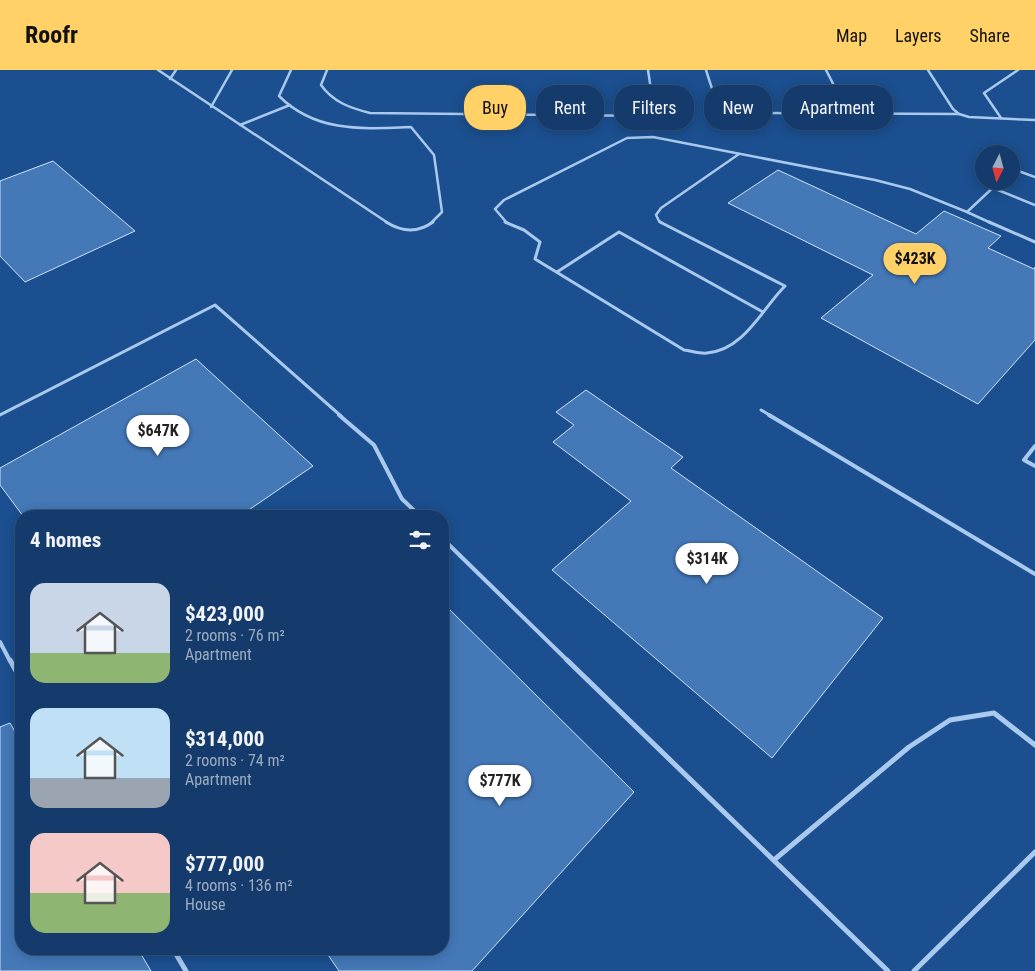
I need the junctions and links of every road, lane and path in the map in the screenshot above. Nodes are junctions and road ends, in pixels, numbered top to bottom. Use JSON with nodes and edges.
{"nodes":[{"id":1,"x":158,"y":70,"type":"edge"},
{"id":2,"x":176,"y":70,"type":"edge"},
{"id":3,"x":232,"y":70,"type":"edge"},
{"id":4,"x":290,"y":70,"type":"edge"},
{"id":5,"x":327,"y":70,"type":"edge"},
{"id":6,"x":648,"y":70,"type":"edge"},
{"id":7,"x":706,"y":70,"type":"edge"},
{"id":8,"x":826,"y":70,"type":"edge"},
{"id":9,"x":928,"y":70,"type":"edge"},
{"id":10,"x":1018,"y":70,"type":"edge"},
{"id":11,"x":170,"y":78,"type":"junction"},
{"id":12,"x":834,"y":85,"type":"edge"},
{"id":13,"x":290,"y":105,"type":"junction"},
{"id":14,"x":211,"y":107,"type":"junction"},
{"id":15,"x":782,"y":113,"type":"edge"},
{"id":16,"x":893,"y":113,"type":"edge"},
{"id":17,"x":959,"y":114,"type":"junction"},
{"id":18,"x":1001,"y":118,"type":"junction"},
{"id":19,"x":1035,"y":120,"type":"edge"},
{"id":20,"x":240,"y":126,"type":"junction"},
{"id":21,"x":739,"y":154,"type":"junction"},
{"id":22,"x":1020,"y":172,"type":"edge"},
{"id":23,"x":1035,"y":177,"type":"edge"},
{"id":24,"x":991,"y":190,"type":"edge"},
{"id":25,"x":998,"y":190,"type":"edge"},
{"id":26,"x":1035,"y":205,"type":"edge"},
{"id":27,"x":967,"y":212,"type":"junction"},
{"id":28,"x":1035,"y":242,"type":"edge"},
{"id":29,"x":557,"y":272,"type":"junction"},
{"id":30,"x":763,"y":312,"type":"junction"},
{"id":31,"x":761,"y":410,"type":"dead end"},
{"id":32,"x":0,"y":415,"type":"edge"},
{"id":33,"x":1035,"y":446,"type":"edge"},
{"id":34,"x":1035,"y":466,"type":"edge"},
{"id":35,"x":413,"y":510,"type":"edge"},
{"id":36,"x":449,"y":545,"type":"edge"},
{"id":37,"x":1035,"y":574,"type":"edge"},
{"id":38,"x":0,"y":642,"type":"edge"},
{"id":39,"x":15,"y":669,"type":"edge"},
{"id":40,"x":1035,"y":745,"type":"edge"},
{"id":41,"x":1035,"y":852,"type":"edge"},
{"id":42,"x":774,"y":860,"type":"junction"},
{"id":43,"x":177,"y":955,"type":"edge"},
{"id":44,"x":186,"y":971,"type":"edge"},
{"id":45,"x":888,"y":971,"type":"edge"},
{"id":46,"x":914,"y":971,"type":"edge"}],
"edges":[{"from":1,"to":11,"type":"lane"},
{"from":2,"to":11,"type":"lane"},
{"from":3,"to":14,"type":"lane"},
{"from":4,"to":13,"type":"lane"},
{"from":5,"to":6,"type":"lane"},
{"from":7,"to":15,"type":"lane"},
{"from":8,"to":12,"type":"lane"},
{"from":9,"to":17,"type":"lane"},
{"from":10,"to":18,"type":"lane"},
{"from":11,"to":14,"type":"lane"},
{"from":13,"to":20,"type":"lane"},
{"from":13,"to":20,"type":"lane"},
{"from":14,"to":20,"type":"lane"},
{"from":16,"to":17,"type":"lane"},
{"from":17,"to":18,"type":"lane"},
{"from":18,"to":19,"type":"lane"},
{"from":21,"to":27,"type":"lane"},
{"from":21,"to":29,"type":"lane"},
{"from":21,"to":30,"type":"lane"},
{"from":22,"to":23,"type":"lane"},
{"from":24,"to":27,"type":"lane"},
{"from":25,"to":26,"type":"lane"},
{"from":27,"to":28,"type":"lane"},
{"from":29,"to":30,"type":"lane"},
{"from":29,"to":30,"type":"lane"},
{"from":31,"to":37,"type":"lane"},
{"from":32,"to":35,"type":"lane"},
{"from":33,"to":34,"type":"lane"},
{"from":36,"to":42,"type":"lane"},
{"from":38,"to":39,"type":"lane"},
{"from":40,"to":42,"type":"lane"},
{"from":41,"to":46,"type":"lane"},
{"from":42,"to":45,"type":"lane"},
{"from":43,"to":44,"type":"lane"}]}
